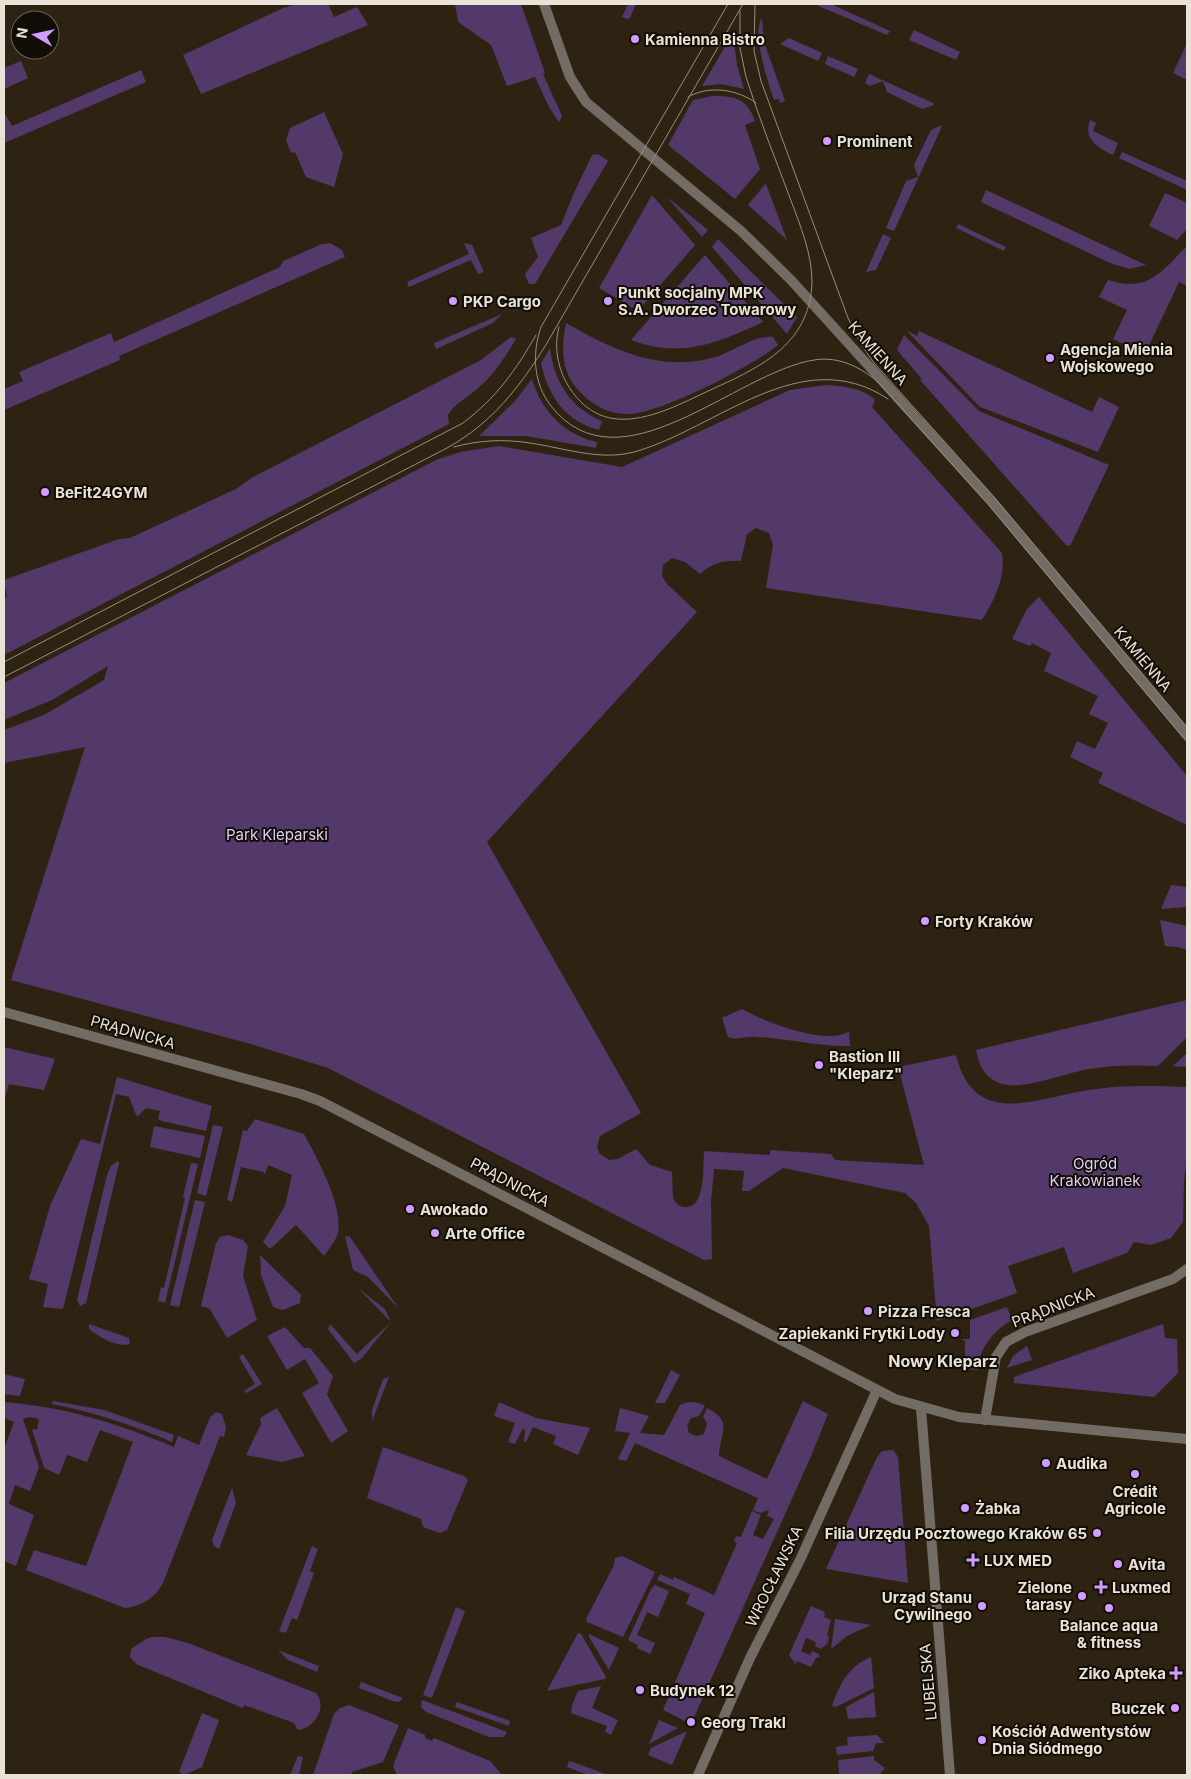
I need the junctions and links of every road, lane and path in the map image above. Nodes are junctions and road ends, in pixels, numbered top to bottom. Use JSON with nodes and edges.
{"nodes":[{"id":1,"x":544,"y":4,"type":"edge"},
{"id":2,"x":1187,"y":735,"type":"edge"},
{"id":3,"x":4,"y":1012,"type":"edge"},
{"id":4,"x":1187,"y":1269,"type":"edge"},
{"id":5,"x":877,"y":1390,"type":"junction"},
{"id":6,"x":921,"y":1408,"type":"junction"},
{"id":7,"x":985,"y":1420,"type":"junction"},
{"id":8,"x":1187,"y":1439,"type":"edge"},
{"id":9,"x":698,"y":1775,"type":"edge"},
{"id":10,"x":950,"y":1775,"type":"edge"}],
"edges":[{"from":1,"to":2,"type":"street","name":"KAMIENNA"},
{"from":3,"to":5,"type":"street","name":"PRĄDNICKA"},
{"from":4,"to":7,"type":"street","name":"PRĄDNICKA"},
{"from":5,"to":6,"type":"street","name":"PRĄDNICKA"},
{"from":5,"to":9,"type":"street","name":"WROCŁAWSKA"},
{"from":6,"to":7,"type":"street","name":"PRĄDNICKA"},
{"from":6,"to":10,"type":"street","name":"LUBELSKA"},
{"from":7,"to":8,"type":"street","name":"PRĄDNICKA"}]}
